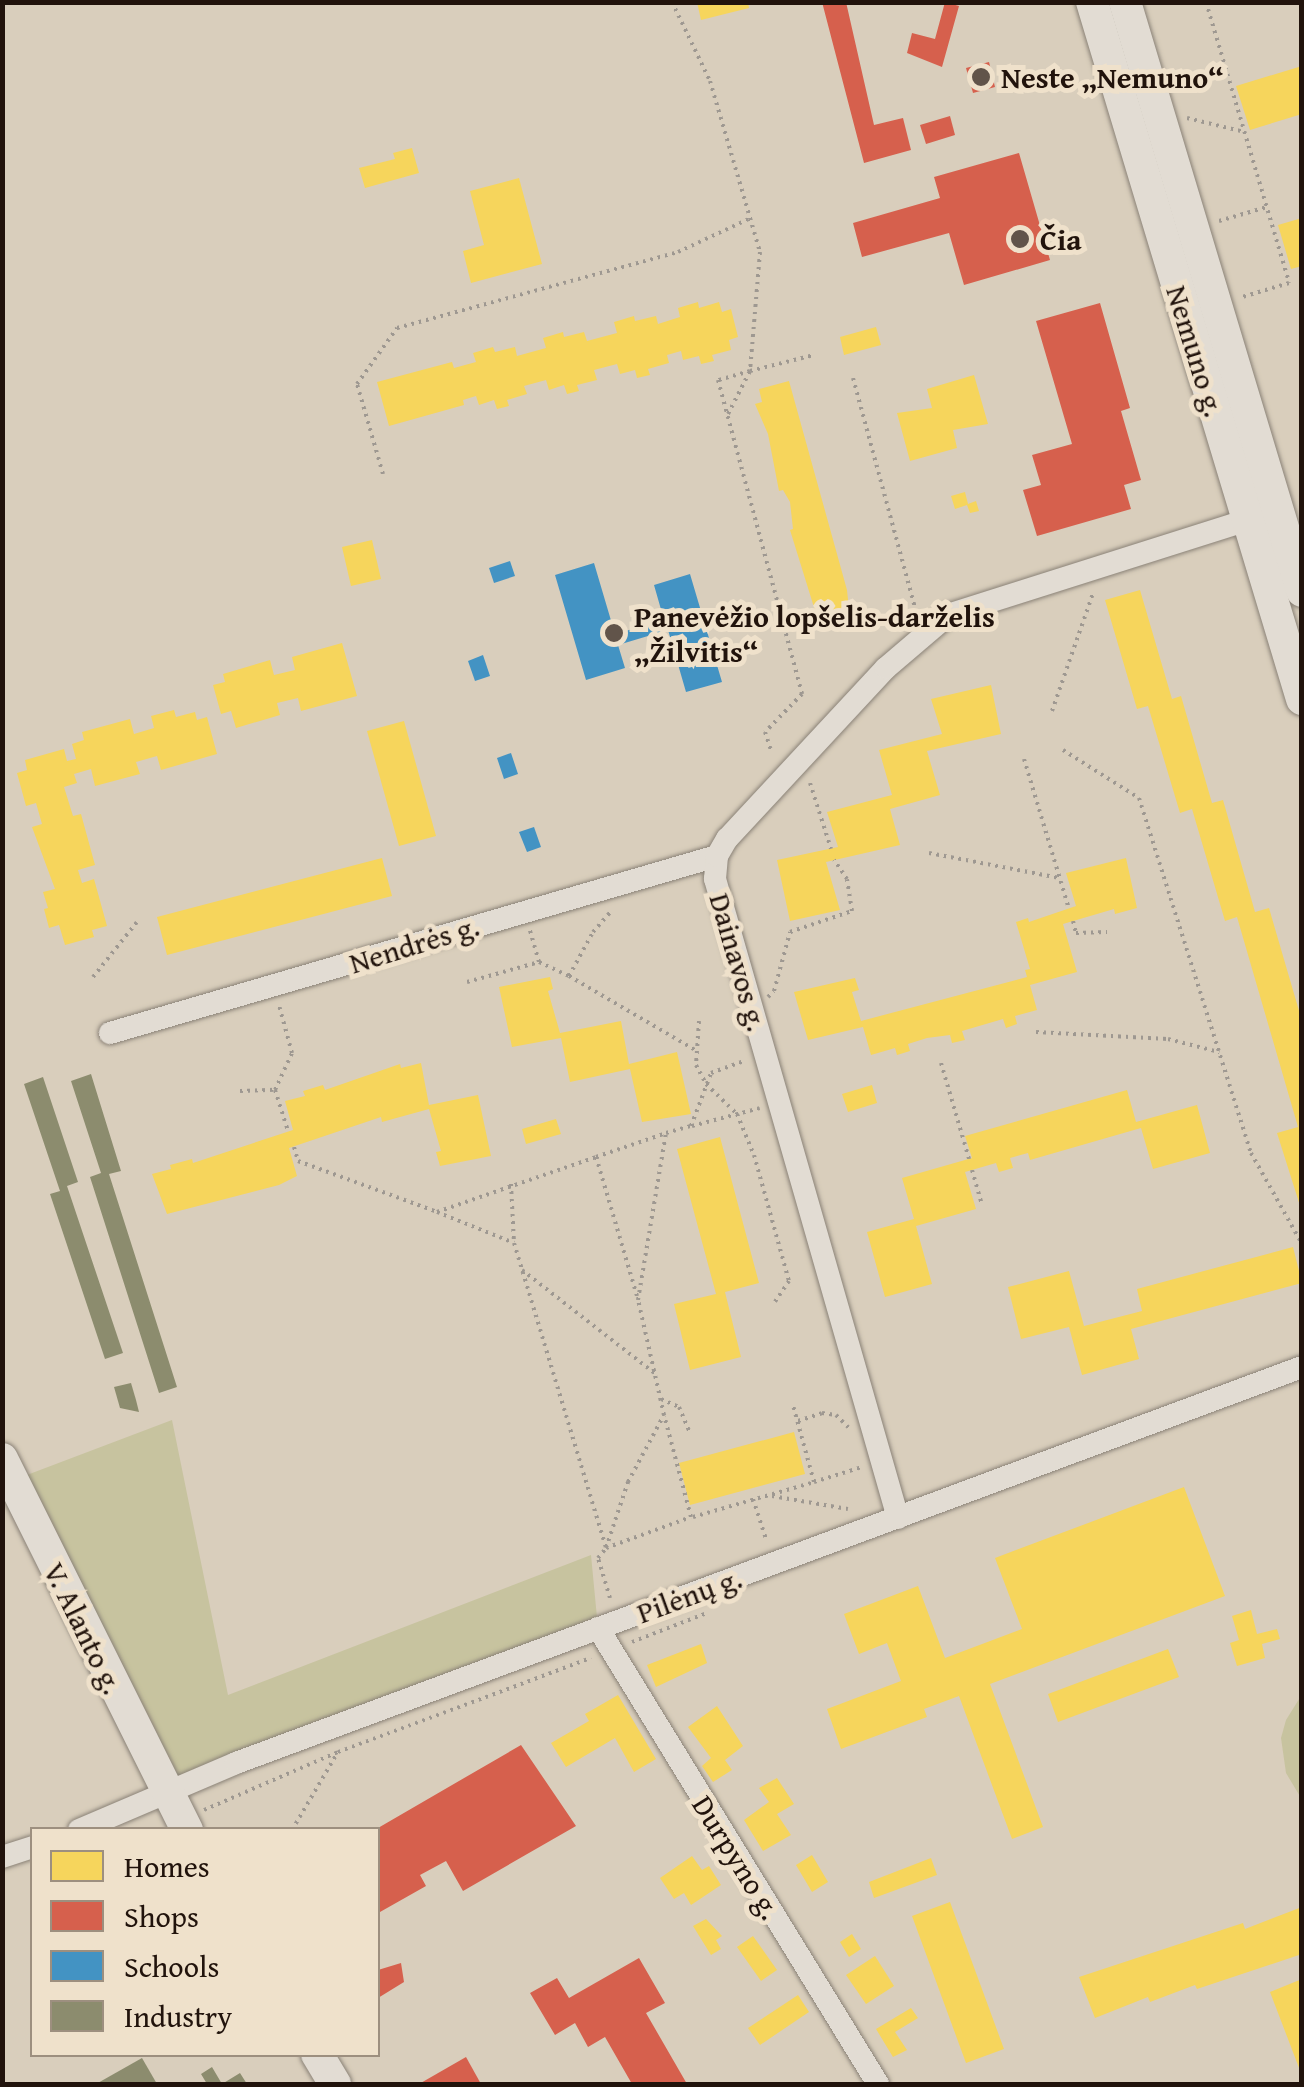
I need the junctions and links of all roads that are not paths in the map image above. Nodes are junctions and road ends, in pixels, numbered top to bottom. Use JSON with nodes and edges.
{"nodes":[{"id":1,"x":1092,"y":2,"type":"edge"},
{"id":2,"x":1125,"y":2,"type":"edge"},
{"id":3,"x":1247,"y":520,"type":"junction"},
{"id":4,"x":1302,"y":591,"type":"edge"},
{"id":5,"x":1302,"y":698,"type":"edge"},
{"id":6,"x":717,"y":856,"type":"junction"},
{"id":7,"x":110,"y":1032,"type":"dead end"},
{"id":8,"x":1302,"y":1368,"type":"edge"},
{"id":9,"x":2,"y":1459,"type":"edge"},
{"id":10,"x":898,"y":1518,"type":"junction"},
{"id":11,"x":598,"y":1628,"type":"junction"},
{"id":12,"x":179,"y":1815,"type":"edge"},
{"id":13,"x":99,"y":1827,"type":"edge"},
{"id":14,"x":30,"y":1848,"type":"edge"},
{"id":15,"x":2,"y":1857,"type":"edge"},
{"id":16,"x":319,"y":2057,"type":"edge"},
{"id":17,"x":335,"y":2084,"type":"edge"},
{"id":18,"x":878,"y":2084,"type":"edge"}],
"edges":[{"from":1,"to":3,"type":"main road","name":"Nemuno g."},
{"from":2,"to":4,"type":"main road","name":"Nemuno g."},
{"from":3,"to":5,"type":"main road","name":"Nemuno g."},
{"from":3,"to":6,"type":"street","name":"Dainavos g."},
{"from":6,"to":7,"type":"street","name":"Nendrės g."},
{"from":6,"to":10,"type":"street","name":"Dainavos g."},
{"from":8,"to":10,"type":"street","name":"Pilėnų g."},
{"from":9,"to":12,"type":"main road","name":"V. Alanto g."},
{"from":10,"to":11,"type":"street","name":"Pilėnų g."},
{"from":11,"to":12,"type":"street","name":"Pilėnų g."},
{"from":11,"to":18,"type":"street","name":"Durpyno g."},
{"from":12,"to":13,"type":"street","name":"Pilėnų g."},
{"from":14,"to":15,"type":"street"},
{"from":16,"to":17,"type":"main road"}]}
